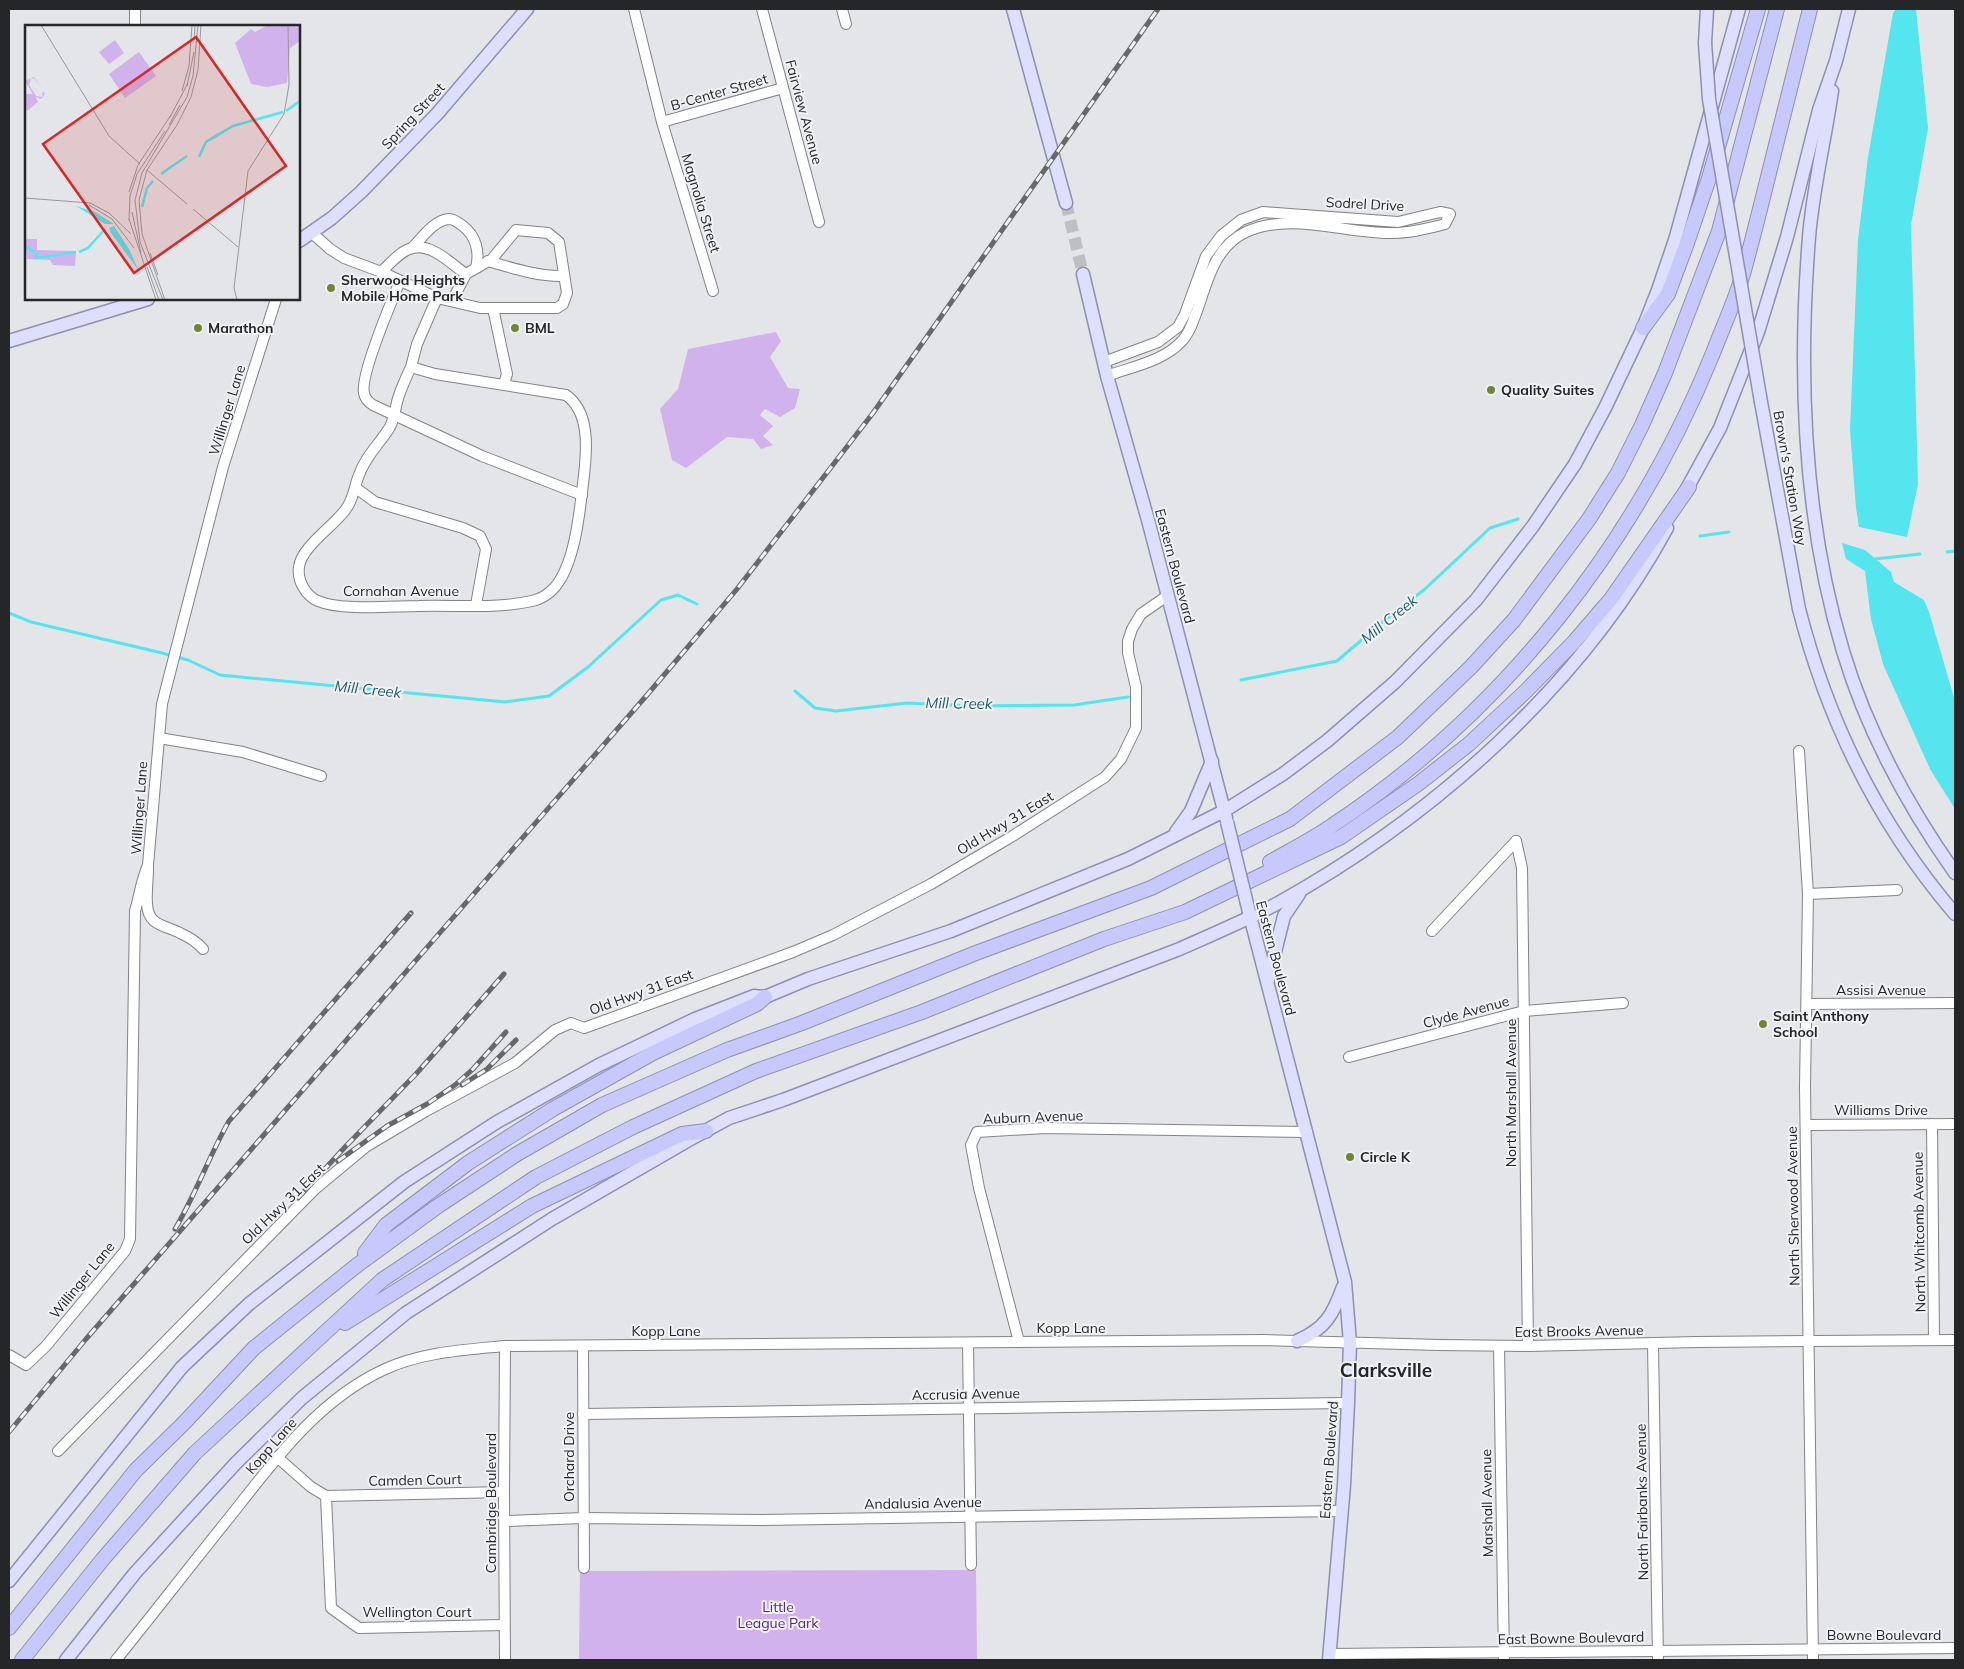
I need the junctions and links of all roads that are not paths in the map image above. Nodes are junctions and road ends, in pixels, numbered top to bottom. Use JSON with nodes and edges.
{"nodes":[{"id":1,"x":135,"y":9,"type":"edge"},
{"id":2,"x":527,"y":9,"type":"edge"},
{"id":3,"x":634,"y":9,"type":"edge"},
{"id":4,"x":762,"y":9,"type":"edge"},
{"id":5,"x":842,"y":9,"type":"edge"},
{"id":6,"x":1013,"y":9,"type":"edge"},
{"id":7,"x":1707,"y":9,"type":"edge"},
{"id":8,"x":1739,"y":9,"type":"edge"},
{"id":9,"x":1758,"y":9,"type":"edge"},
{"id":10,"x":1777,"y":9,"type":"edge"},
{"id":11,"x":1810,"y":9,"type":"edge"},
{"id":12,"x":1849,"y":9,"type":"edge"},
{"id":13,"x":846,"y":24,"type":"dead end"},
{"id":14,"x":135,"y":25,"type":"edge"},
{"id":15,"x":1836,"y":61,"type":"junction"},
{"id":16,"x":784,"y":88,"type":"junction"},
{"id":17,"x":662,"y":122,"type":"junction"},
{"id":18,"x":1066,"y":203,"type":"tunnel mouth"},
{"id":19,"x":819,"y":222,"type":"dead end"},
{"id":20,"x":312,"y":233,"type":"junction"},
{"id":21,"x":300,"y":240,"type":"edge"},
{"id":22,"x":412,"y":248,"type":"junction"},
{"id":23,"x":488,"y":261,"type":"junction"},
{"id":24,"x":476,"y":268,"type":"junction"},
{"id":25,"x":381,"y":272,"type":"junction"},
{"id":26,"x":466,"y":274,"type":"junction"},
{"id":27,"x":1083,"y":274,"type":"tunnel mouth"},
{"id":28,"x":564,"y":276,"type":"junction"},
{"id":29,"x":400,"y":281,"type":"junction"},
{"id":30,"x":713,"y":291,"type":"dead end"},
{"id":31,"x":437,"y":298,"type":"junction"},
{"id":32,"x":140,"y":300,"type":"edge"},
{"id":33,"x":276,"y":300,"type":"edge"},
{"id":34,"x":452,"y":301,"type":"junction"},
{"id":35,"x":493,"y":308,"type":"junction"},
{"id":36,"x":1643,"y":328,"type":"junction"},
{"id":37,"x":9,"y":341,"type":"edge"},
{"id":38,"x":1104,"y":362,"type":"junction"},
{"id":39,"x":411,"y":367,"type":"junction"},
{"id":40,"x":1107,"y":376,"type":"junction"},
{"id":41,"x":504,"y":384,"type":"junction"},
{"id":42,"x":395,"y":415,"type":"junction"},
{"id":43,"x":1689,"y":487,"type":"junction"},
{"id":44,"x":356,"y":488,"type":"junction"},
{"id":45,"x":582,"y":495,"type":"junction"},
{"id":46,"x":1167,"y":596,"type":"junction"},
{"id":47,"x":476,"y":605,"type":"junction"},
{"id":48,"x":158,"y":738,"type":"junction"},
{"id":49,"x":1799,"y":751,"type":"dead end"},
{"id":50,"x":1212,"y":761,"type":"junction"},
{"id":51,"x":321,"y":776,"type":"dead end"},
{"id":52,"x":1225,"y":817,"type":"junction"},
{"id":53,"x":1171,"y":837,"type":"junction"},
{"id":54,"x":148,"y":865,"type":"junction"},
{"id":55,"x":1955,"y":873,"type":"edge"},
{"id":56,"x":1305,"y":887,"type":"junction"},
{"id":57,"x":1897,"y":890,"type":"dead end"},
{"id":58,"x":1808,"y":894,"type":"junction"},
{"id":59,"x":1185,"y":912,"type":"junction"},
{"id":60,"x":1249,"y":914,"type":"junction"},
{"id":61,"x":1955,"y":914,"type":"edge"},
{"id":62,"x":1432,"y":931,"type":"dead end"},
{"id":63,"x":203,"y":949,"type":"dead end"},
{"id":64,"x":1267,"y":982,"type":"junction"},
{"id":65,"x":765,"y":997,"type":"junction"},
{"id":66,"x":1623,"y":1003,"type":"dead end"},
{"id":67,"x":1955,"y":1003,"type":"edge"},
{"id":68,"x":1807,"y":1004,"type":"junction"},
{"id":69,"x":1524,"y":1010,"type":"junction"},
{"id":70,"x":1349,"y":1057,"type":"dead end"},
{"id":71,"x":1932,"y":1124,"type":"junction"},
{"id":72,"x":1955,"y":1124,"type":"edge"},
{"id":73,"x":1806,"y":1125,"type":"junction"},
{"id":74,"x":706,"y":1131,"type":"junction"},
{"id":75,"x":1307,"y":1132,"type":"junction"},
{"id":76,"x":356,"y":1266,"type":"junction"},
{"id":77,"x":1345,"y":1282,"type":"junction"},
{"id":78,"x":1934,"y":1340,"type":"junction"},
{"id":79,"x":1955,"y":1340,"type":"edge"},
{"id":80,"x":1298,"y":1341,"type":"junction"},
{"id":81,"x":1808,"y":1341,"type":"junction"},
{"id":82,"x":315,"y":1342,"type":"junction"},
{"id":83,"x":1019,"y":1342,"type":"junction"},
{"id":84,"x":968,"y":1343,"type":"junction"},
{"id":85,"x":1350,"y":1343,"type":"junction"},
{"id":86,"x":1653,"y":1344,"type":"junction"},
{"id":87,"x":505,"y":1346,"type":"junction"},
{"id":88,"x":583,"y":1346,"type":"junction"},
{"id":89,"x":1499,"y":1346,"type":"junction"},
{"id":90,"x":1528,"y":1346,"type":"junction"},
{"id":91,"x":9,"y":1355,"type":"edge"},
{"id":92,"x":1348,"y":1403,"type":"junction"},
{"id":93,"x":970,"y":1407,"type":"junction"},
{"id":94,"x":583,"y":1414,"type":"junction"},
{"id":95,"x":58,"y":1451,"type":"dead end"},
{"id":96,"x":277,"y":1458,"type":"junction"},
{"id":97,"x":504,"y":1492,"type":"junction"},
{"id":98,"x":326,"y":1496,"type":"junction"},
{"id":99,"x":1342,"y":1511,"type":"junction"},
{"id":100,"x":971,"y":1516,"type":"junction"},
{"id":101,"x":583,"y":1518,"type":"junction"},
{"id":102,"x":505,"y":1521,"type":"junction"},
{"id":103,"x":971,"y":1565,"type":"dead end"},
{"id":104,"x":584,"y":1568,"type":"dead end"},
{"id":105,"x":9,"y":1581,"type":"edge"},
{"id":106,"x":504,"y":1625,"type":"junction"},
{"id":107,"x":9,"y":1628,"type":"edge"},
{"id":108,"x":1813,"y":1648,"type":"junction"},
{"id":109,"x":1955,"y":1648,"type":"edge"},
{"id":110,"x":1658,"y":1656,"type":"edge"},
{"id":111,"x":1329,"y":1657,"type":"edge"},
{"id":112,"x":1504,"y":1657,"type":"edge"},
{"id":113,"x":22,"y":1660,"type":"edge"},
{"id":114,"x":66,"y":1660,"type":"edge"},
{"id":115,"x":116,"y":1660,"type":"edge"},
{"id":116,"x":506,"y":1660,"type":"edge"},
{"id":117,"x":1813,"y":1660,"type":"edge"}],
"edges":[{"from":1,"to":14,"type":"street"},
{"from":2,"to":20,"type":"main road","name":"Spring Street"},
{"from":3,"to":17,"type":"street","name":"Magnolia Street"},
{"from":4,"to":16,"type":"street","name":"Fairview Avenue"},
{"from":5,"to":13,"type":"street"},
{"from":6,"to":18,"type":"main road"},
{"from":7,"to":61,"type":"main road","name":"Brown's Station Way","bridge":true},
{"from":8,"to":36,"type":"main road"},
{"from":9,"to":36,"type":"highway"},
{"from":10,"to":76,"type":"highway"},
{"from":11,"to":59,"type":"highway"},
{"from":12,"to":15,"type":"main road"},
{"from":15,"to":43,"type":"main road"},
{"from":15,"to":55,"type":"main road","name":"Brown's Station Way"},
{"from":16,"to":17,"type":"street","name":"B-Center Street"},
{"from":16,"to":19,"type":"street","name":"Fairview Avenue"},
{"from":17,"to":30,"type":"street","name":"Magnolia Street"},
{"from":20,"to":21,"type":"main road","name":"Spring Street"},
{"from":20,"to":25,"type":"street"},
{"from":22,"to":24,"type":"street"},
{"from":22,"to":25,"type":"street"},
{"from":22,"to":26,"type":"street"},
{"from":23,"to":24,"type":"street"},
{"from":23,"to":28,"type":"street"},
{"from":23,"to":28,"type":"street"},
{"from":24,"to":26,"type":"street"},
{"from":25,"to":29,"type":"street"},
{"from":26,"to":34,"type":"street"},
{"from":27,"to":38,"type":"main road","name":"Eastern Boulevard"},
{"from":28,"to":35,"type":"street"},
{"from":29,"to":31,"type":"street"},
{"from":29,"to":42,"type":"street"},
{"from":31,"to":34,"type":"street"},
{"from":31,"to":39,"type":"street","name":"Cornahan Avenue"},
{"from":32,"to":37,"type":"main road"},
{"from":33,"to":48,"type":"street","name":"Willinger Lane"},
{"from":34,"to":35,"type":"street"},
{"from":35,"to":41,"type":"street"},
{"from":36,"to":52,"type":"main road"},
{"from":38,"to":40,"type":"main road","name":"Eastern Boulevard"},
{"from":38,"to":40,"type":"street","name":"Sodrel Drive"},
{"from":39,"to":41,"type":"street","name":"Cornahan Avenue"},
{"from":39,"to":42,"type":"street","name":"Cornahan Avenue"},
{"from":40,"to":46,"type":"main road","name":"Eastern Boulevard"},
{"from":41,"to":45,"type":"street","name":"Cornahan Avenue"},
{"from":42,"to":44,"type":"street","name":"Cornahan Avenue"},
{"from":42,"to":45,"type":"street"},
{"from":43,"to":56,"type":"main road"},
{"from":43,"to":59,"type":"highway"},
{"from":44,"to":47,"type":"street","name":"Cornahan Avenue"},
{"from":44,"to":47,"type":"street","name":"Cornahan Avenue"},
{"from":45,"to":47,"type":"street","name":"Cornahan Avenue"},
{"from":46,"to":50,"type":"main road","name":"Eastern Boulevard"},
{"from":46,"to":95,"type":"street","name":"Old Hwy 31 East"},
{"from":48,"to":51,"type":"street"},
{"from":48,"to":54,"type":"street","name":"Willinger Lane"},
{"from":49,"to":58,"type":"street","name":"North Sherwood Avenue"},
{"from":50,"to":52,"type":"main road","name":"Eastern Boulevard"},
{"from":50,"to":53,"type":"main road"},
{"from":52,"to":53,"type":"main road"},
{"from":52,"to":60,"type":"main road","name":"Eastern Boulevard","bridge":true},
{"from":53,"to":65,"type":"main road"},
{"from":54,"to":63,"type":"street"},
{"from":54,"to":91,"type":"street","name":"Willinger Lane"},
{"from":56,"to":60,"type":"main road"},
{"from":56,"to":64,"type":"main road"},
{"from":57,"to":58,"type":"street"},
{"from":58,"to":68,"type":"street","name":"North Sherwood Avenue"},
{"from":59,"to":82,"type":"highway"},
{"from":60,"to":64,"type":"main road","name":"Eastern Boulevard"},
{"from":60,"to":74,"type":"main road"},
{"from":62,"to":69,"type":"street","name":"North Marshall Avenue"},
{"from":64,"to":75,"type":"main road","name":"Eastern Boulevard"},
{"from":65,"to":76,"type":"highway"},
{"from":65,"to":105,"type":"main road"},
{"from":66,"to":69,"type":"street","name":"Clyde Avenue"},
{"from":67,"to":68,"type":"street","name":"Assisi Avenue"},
{"from":68,"to":73,"type":"street","name":"North Sherwood Avenue"},
{"from":69,"to":70,"type":"street","name":"Clyde Avenue"},
{"from":69,"to":90,"type":"street","name":"North Marshall Avenue"},
{"from":71,"to":72,"type":"street","name":"Williams Drive"},
{"from":71,"to":73,"type":"street","name":"Williams Drive"},
{"from":71,"to":78,"type":"street","name":"North Whitcomb Avenue"},
{"from":73,"to":81,"type":"street","name":"North Sherwood Avenue"},
{"from":74,"to":82,"type":"highway"},
{"from":74,"to":114,"type":"main road"},
{"from":75,"to":77,"type":"main road","name":"Eastern Boulevard"},
{"from":75,"to":83,"type":"street","name":"Auburn Avenue"},
{"from":76,"to":107,"type":"highway"},
{"from":77,"to":80,"type":"main road"},
{"from":77,"to":85,"type":"main road","name":"Eastern Boulevard"},
{"from":78,"to":79,"type":"street","name":"East Brooks Avenue"},
{"from":78,"to":81,"type":"street","name":"East Brooks Avenue"},
{"from":80,"to":83,"type":"street","name":"Kopp Lane"},
{"from":80,"to":85,"type":"street","name":"Kopp Lane"},
{"from":81,"to":86,"type":"street","name":"East Brooks Avenue"},
{"from":81,"to":108,"type":"street","name":"North Sherwood Avenue"},
{"from":82,"to":113,"type":"highway"},
{"from":83,"to":84,"type":"street","name":"Kopp Lane"},
{"from":84,"to":88,"type":"street","name":"Kopp Lane"},
{"from":84,"to":93,"type":"street"},
{"from":85,"to":89,"type":"street","name":"East Brooks Avenue"},
{"from":85,"to":92,"type":"main road","name":"Eastern Boulevard"},
{"from":86,"to":90,"type":"street","name":"East Brooks Avenue"},
{"from":86,"to":110,"type":"street","name":"North Fairbanks Avenue"},
{"from":87,"to":88,"type":"street","name":"Kopp Lane"},
{"from":87,"to":96,"type":"street","name":"Kopp Lane"},
{"from":87,"to":97,"type":"street","name":"Cambridge Boulevard"},
{"from":88,"to":94,"type":"street","name":"Orchard Drive"},
{"from":89,"to":90,"type":"street","name":"East Brooks Avenue"},
{"from":89,"to":112,"type":"street","name":"Marshall Avenue"},
{"from":92,"to":93,"type":"street","name":"Accrusia Avenue"},
{"from":92,"to":99,"type":"main road","name":"Eastern Boulevard"},
{"from":93,"to":94,"type":"street","name":"Accrusia Avenue"},
{"from":93,"to":100,"type":"street"},
{"from":94,"to":101,"type":"street","name":"Orchard Drive"},
{"from":96,"to":98,"type":"street"},
{"from":96,"to":115,"type":"street","name":"Kopp Lane"},
{"from":97,"to":98,"type":"street","name":"Camden Court"},
{"from":97,"to":102,"type":"street","name":"Cambridge Boulevard"},
{"from":98,"to":106,"type":"street","name":"Wellington Court"},
{"from":99,"to":100,"type":"street","name":"Andalusia Avenue"},
{"from":99,"to":111,"type":"main road","name":"Eastern Boulevard"},
{"from":100,"to":101,"type":"street","name":"Andalusia Avenue"},
{"from":100,"to":103,"type":"street"},
{"from":101,"to":102,"type":"street","name":"Andalusia Avenue"},
{"from":101,"to":104,"type":"street","name":"Orchard Drive"},
{"from":102,"to":106,"type":"street","name":"Cambridge Boulevard"},
{"from":106,"to":116,"type":"street","name":"Cambridge Boulevard"},
{"from":108,"to":109,"type":"street","name":"Bowne Boulevard"},
{"from":108,"to":110,"type":"street","name":"East Bowne Boulevard"},
{"from":108,"to":117,"type":"street","name":"North Sherwood Avenue"},
{"from":110,"to":112,"type":"street","name":"East Bowne Boulevard"},
{"from":111,"to":112,"type":"street","name":"East Bowne Boulevard"}]}
